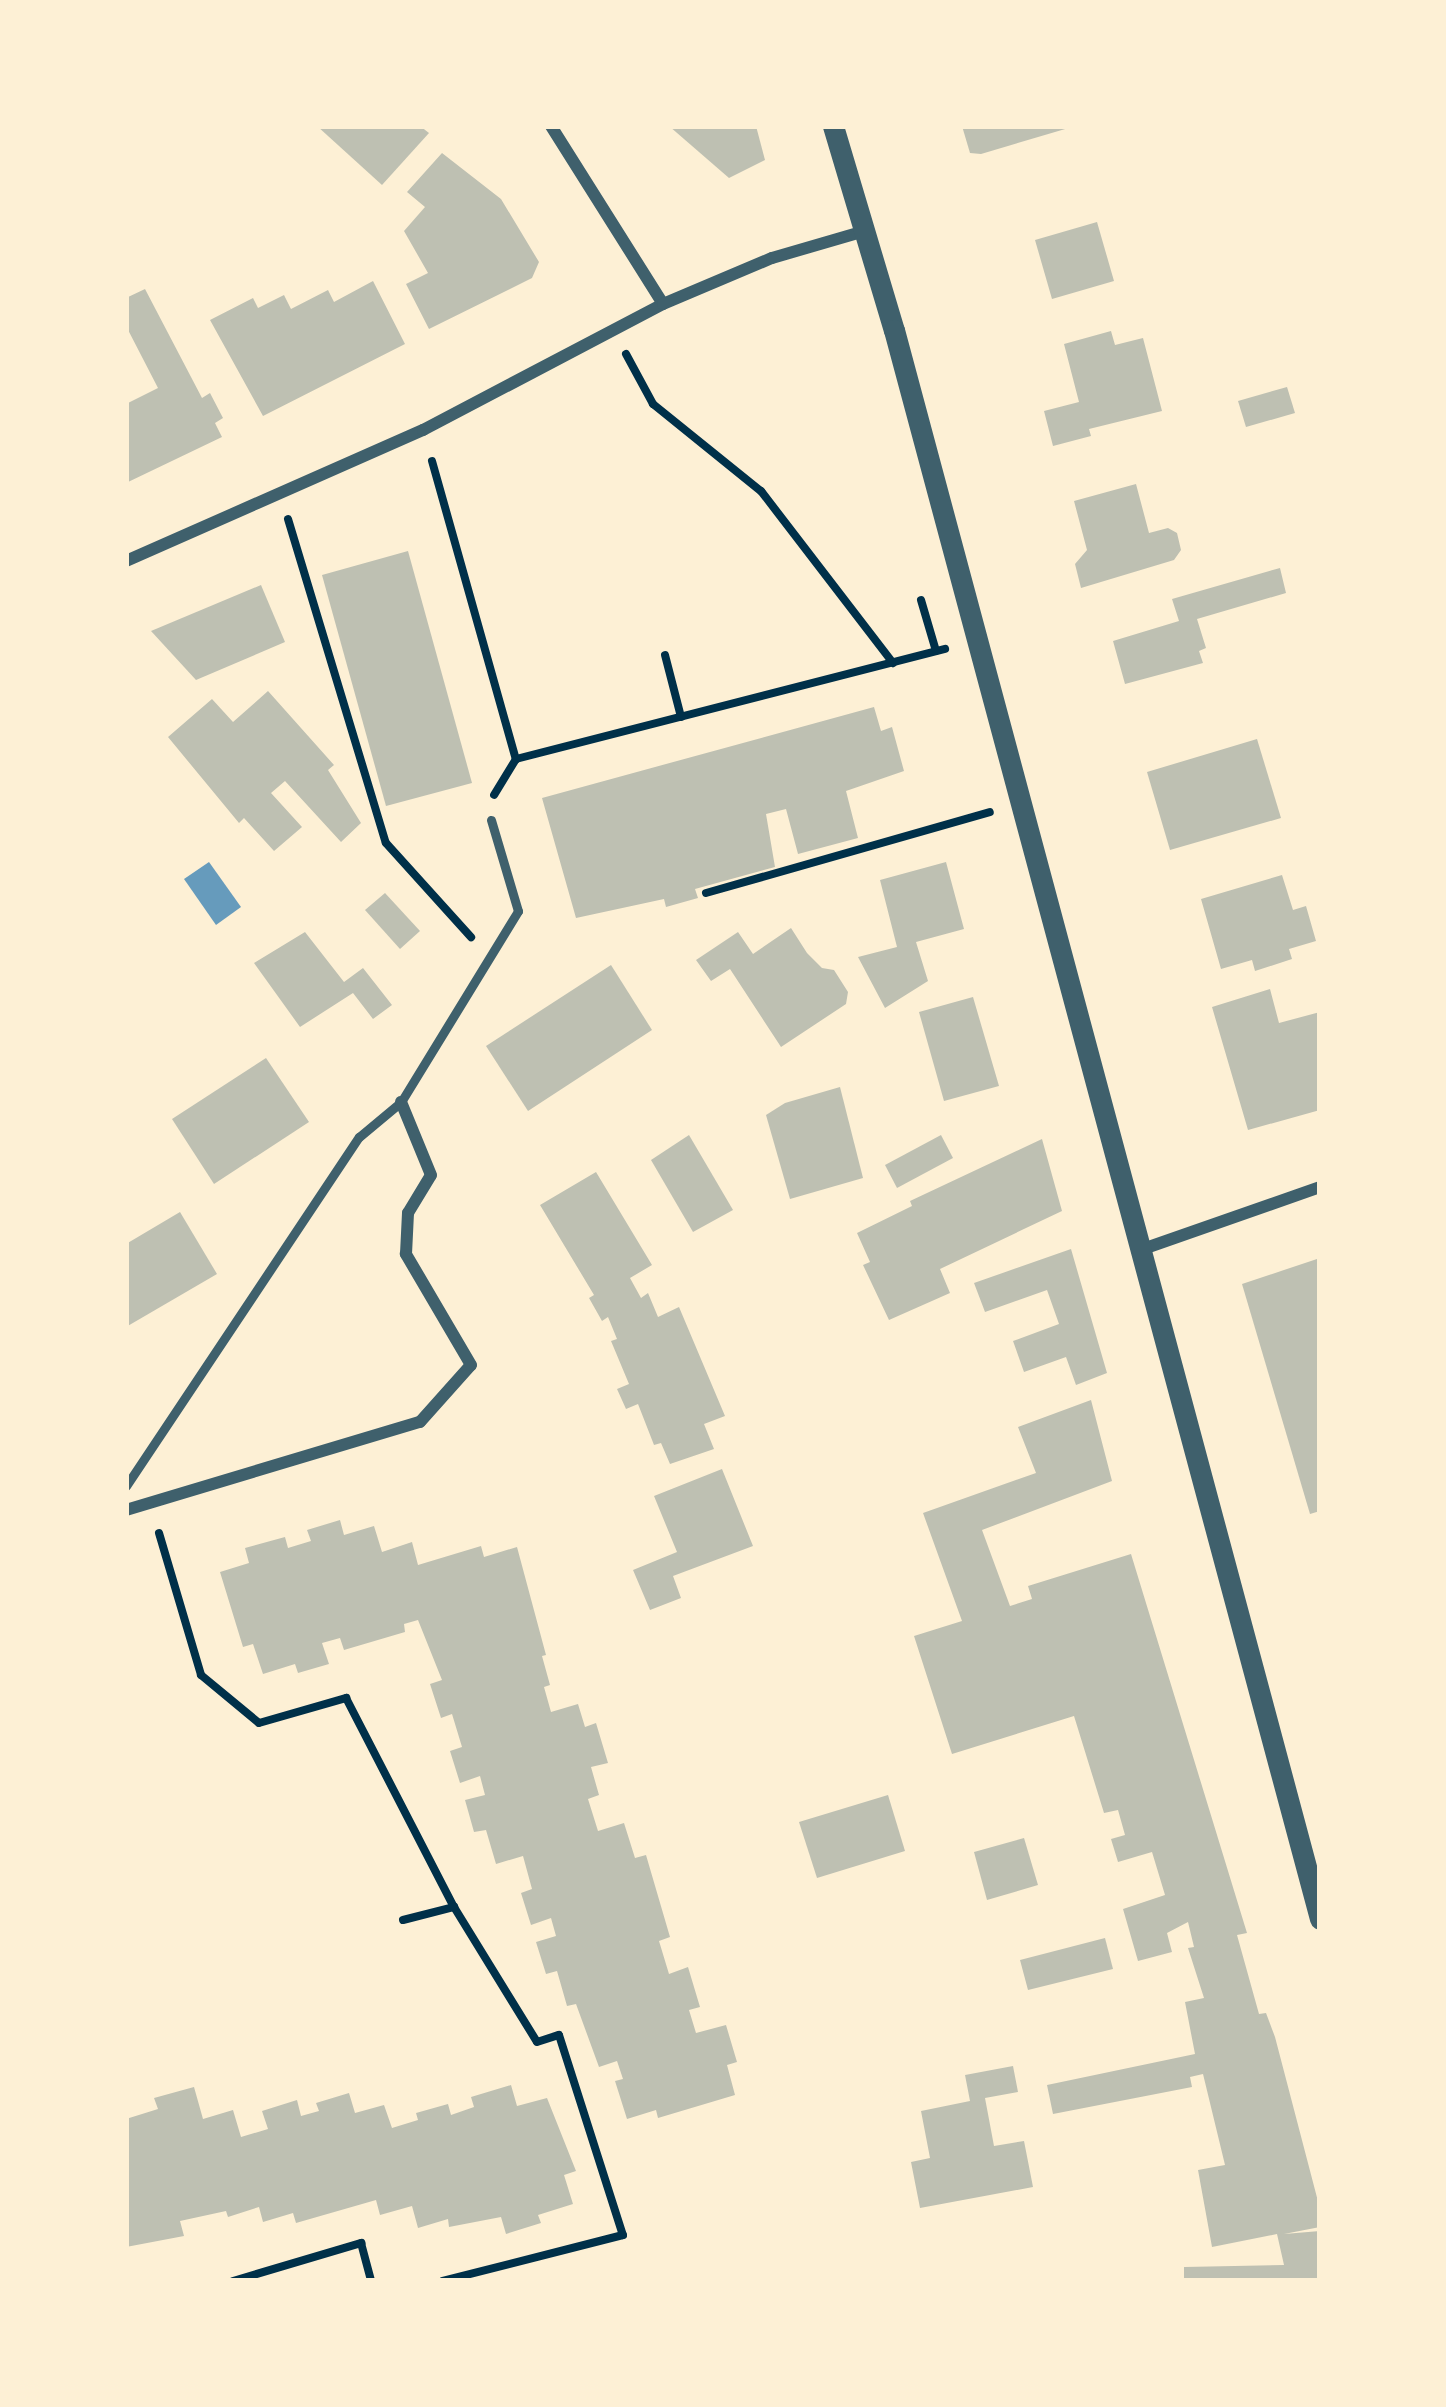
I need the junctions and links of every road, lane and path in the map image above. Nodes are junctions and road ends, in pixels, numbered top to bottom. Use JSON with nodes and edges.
{"nodes":[{"id":1,"x":550,"y":126,"type":"edge"},
{"id":2,"x":833,"y":126,"type":"edge"},
{"id":3,"x":861,"y":232,"type":"junction"},
{"id":4,"x":663,"y":304,"type":"junction"},
{"id":5,"x":613,"y":330,"type":"junction"},
{"id":6,"x":423,"y":430,"type":"junction"},
{"id":7,"x":280,"y":495,"type":"junction"},
{"id":8,"x":126,"y":561,"type":"edge"},
{"id":9,"x":921,"y":600,"type":"dead end"},
{"id":10,"x":976,"y":641,"type":"junction"},
{"id":11,"x":936,"y":651,"type":"junction"},
{"id":12,"x":664,"y":655,"type":"dead end"},
{"id":13,"x":893,"y":663,"type":"junction"},
{"id":14,"x":681,"y":717,"type":"junction"},
{"id":15,"x":516,"y":759,"type":"junction"},
{"id":16,"x":1021,"y":803,"type":"junction"},
{"id":17,"x":491,"y":820,"type":"joint"},
{"id":18,"x":706,"y":893,"type":"dead end"},
{"id":19,"x":490,"y":958,"type":"junction"},
{"id":20,"x":401,"y":1102,"type":"junction"},
{"id":21,"x":1320,"y":1187,"type":"edge"},
{"id":22,"x":1143,"y":1249,"type":"junction"},
{"id":23,"x":126,"y":1486,"type":"edge"},
{"id":24,"x":150,"y":1503,"type":"junction"},
{"id":25,"x":126,"y":1510,"type":"edge"},
{"id":26,"x":454,"y":1907,"type":"junction"},
{"id":27,"x":1320,"y":1919,"type":"edge"},
{"id":28,"x":403,"y":1920,"type":"dead end"},
{"id":29,"x":232,"y":2281,"type":"edge"},
{"id":30,"x":370,"y":2281,"type":"edge"},
{"id":31,"x":443,"y":2281,"type":"edge"}],
"edges":[{"from":1,"to":4,"type":"street"},
{"from":2,"to":3,"type":"street"},
{"from":3,"to":4,"type":"street"},
{"from":3,"to":10,"type":"street"},
{"from":4,"to":5,"type":"street"},
{"from":5,"to":6,"type":"street"},
{"from":5,"to":13,"type":"path"},
{"from":6,"to":7,"type":"street"},
{"from":6,"to":15,"type":"path"},
{"from":7,"to":8,"type":"street"},
{"from":7,"to":19,"type":"path"},
{"from":9,"to":11,"type":"path"},
{"from":10,"to":11,"type":"path"},
{"from":10,"to":16,"type":"street"},
{"from":11,"to":13,"type":"path"},
{"from":12,"to":14,"type":"path"},
{"from":13,"to":14,"type":"path"},
{"from":14,"to":15,"type":"path"},
{"from":15,"to":17,"type":"path"},
{"from":16,"to":18,"type":"path"},
{"from":16,"to":22,"type":"street"},
{"from":17,"to":19,"type":"lane"},
{"from":19,"to":20,"type":"lane"},
{"from":20,"to":23,"type":"lane"},
{"from":20,"to":24,"type":"street"},
{"from":21,"to":22,"type":"street"},
{"from":22,"to":27,"type":"street"},
{"from":24,"to":25,"type":"street"},
{"from":24,"to":26,"type":"path"},
{"from":26,"to":28,"type":"path"},
{"from":26,"to":31,"type":"path"},
{"from":29,"to":30,"type":"path"}]}
